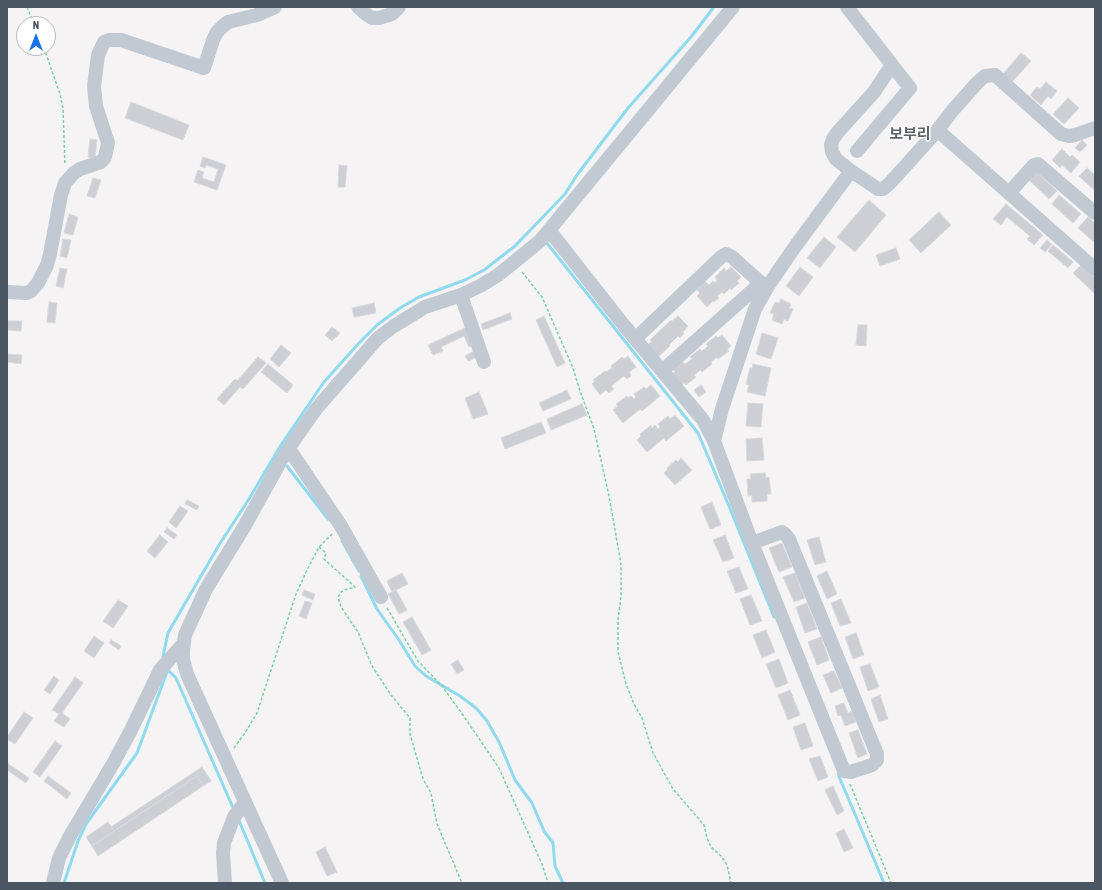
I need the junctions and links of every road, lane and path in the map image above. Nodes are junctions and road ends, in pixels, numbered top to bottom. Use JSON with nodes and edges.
{"nodes":[{"id":1,"x":275,"y":7,"type":"edge"},
{"id":2,"x":358,"y":7,"type":"edge"},
{"id":3,"x":399,"y":7,"type":"edge"},
{"id":4,"x":733,"y":7,"type":"edge"},
{"id":5,"x":846,"y":7,"type":"edge"},
{"id":6,"x":47,"y":56,"type":"edge"},
{"id":7,"x":892,"y":65,"type":"junction"},
{"id":8,"x":1095,"y":128,"type":"edge"},
{"id":9,"x":936,"y":132,"type":"junction"},
{"id":10,"x":857,"y":151,"type":"dead end"},
{"id":11,"x":851,"y":171,"type":"junction"},
{"id":12,"x":65,"y":183,"type":"junction"},
{"id":13,"x":1010,"y":193,"type":"junction"},
{"id":14,"x":1095,"y":213,"type":"edge"},
{"id":15,"x":549,"y":230,"type":"junction"},
{"id":16,"x":514,"y":262,"type":"junction"},
{"id":17,"x":1095,"y":269,"type":"edge"},
{"id":18,"x":765,"y":284,"type":"junction"},
{"id":19,"x":7,"y":292,"type":"edge"},
{"id":20,"x":460,"y":296,"type":"junction"},
{"id":21,"x":635,"y":339,"type":"junction"},
{"id":22,"x":484,"y":362,"type":"dead end"},
{"id":23,"x":662,"y":371,"type":"junction"},
{"id":24,"x":714,"y":442,"type":"junction"},
{"id":25,"x":288,"y":449,"type":"junction"},
{"id":26,"x":341,"y":526,"type":"junction"},
{"id":27,"x":752,"y":543,"type":"junction"},
{"id":28,"x":319,"y":547,"type":"junction"},
{"id":29,"x":381,"y":597,"type":"joint"},
{"id":30,"x":184,"y":643,"type":"junction"},
{"id":31,"x":224,"y":754,"type":"junction"},
{"id":32,"x":844,"y":771,"type":"junction"},
{"id":33,"x":245,"y":802,"type":"junction"},
{"id":34,"x":53,"y":883,"type":"edge"},
{"id":35,"x":225,"y":883,"type":"edge"},
{"id":36,"x":282,"y":883,"type":"edge"},
{"id":37,"x":462,"y":883,"type":"edge"},
{"id":38,"x":548,"y":883,"type":"edge"},
{"id":39,"x":731,"y":883,"type":"edge"},
{"id":40,"x":891,"y":883,"type":"edge"}],
"edges":[{"from":1,"to":12,"type":"street"},
{"from":2,"to":3,"type":"street"},
{"from":4,"to":15,"type":"street"},
{"from":5,"to":7,"type":"street"},
{"from":6,"to":12,"type":"path"},
{"from":7,"to":10,"type":"street"},
{"from":7,"to":11,"type":"street"},
{"from":8,"to":9,"type":"street"},
{"from":9,"to":11,"type":"street"},
{"from":9,"to":13,"type":"street"},
{"from":11,"to":18,"type":"street"},
{"from":12,"to":19,"type":"street"},
{"from":13,"to":14,"type":"street"},
{"from":13,"to":17,"type":"street"},
{"from":15,"to":16,"type":"street"},
{"from":15,"to":21,"type":"street"},
{"from":16,"to":20,"type":"street"},
{"from":16,"to":39,"type":"path"},
{"from":18,"to":21,"type":"street"},
{"from":18,"to":23,"type":"street"},
{"from":18,"to":24,"type":"street"},
{"from":20,"to":22,"type":"street"},
{"from":20,"to":25,"type":"street"},
{"from":21,"to":23,"type":"street"},
{"from":23,"to":24,"type":"street"},
{"from":24,"to":27,"type":"street"},
{"from":25,"to":26,"type":"street"},
{"from":25,"to":30,"type":"street"},
{"from":26,"to":28,"type":"path"},
{"from":26,"to":29,"type":"street"},
{"from":27,"to":32,"type":"street"},
{"from":27,"to":32,"type":"street"},
{"from":28,"to":31,"type":"path"},
{"from":28,"to":37,"type":"path"},
{"from":29,"to":38,"type":"path"},
{"from":30,"to":31,"type":"street"},
{"from":30,"to":34,"type":"street"},
{"from":31,"to":33,"type":"street"},
{"from":32,"to":40,"type":"path"},
{"from":33,"to":35,"type":"street"},
{"from":33,"to":36,"type":"street"}]}
